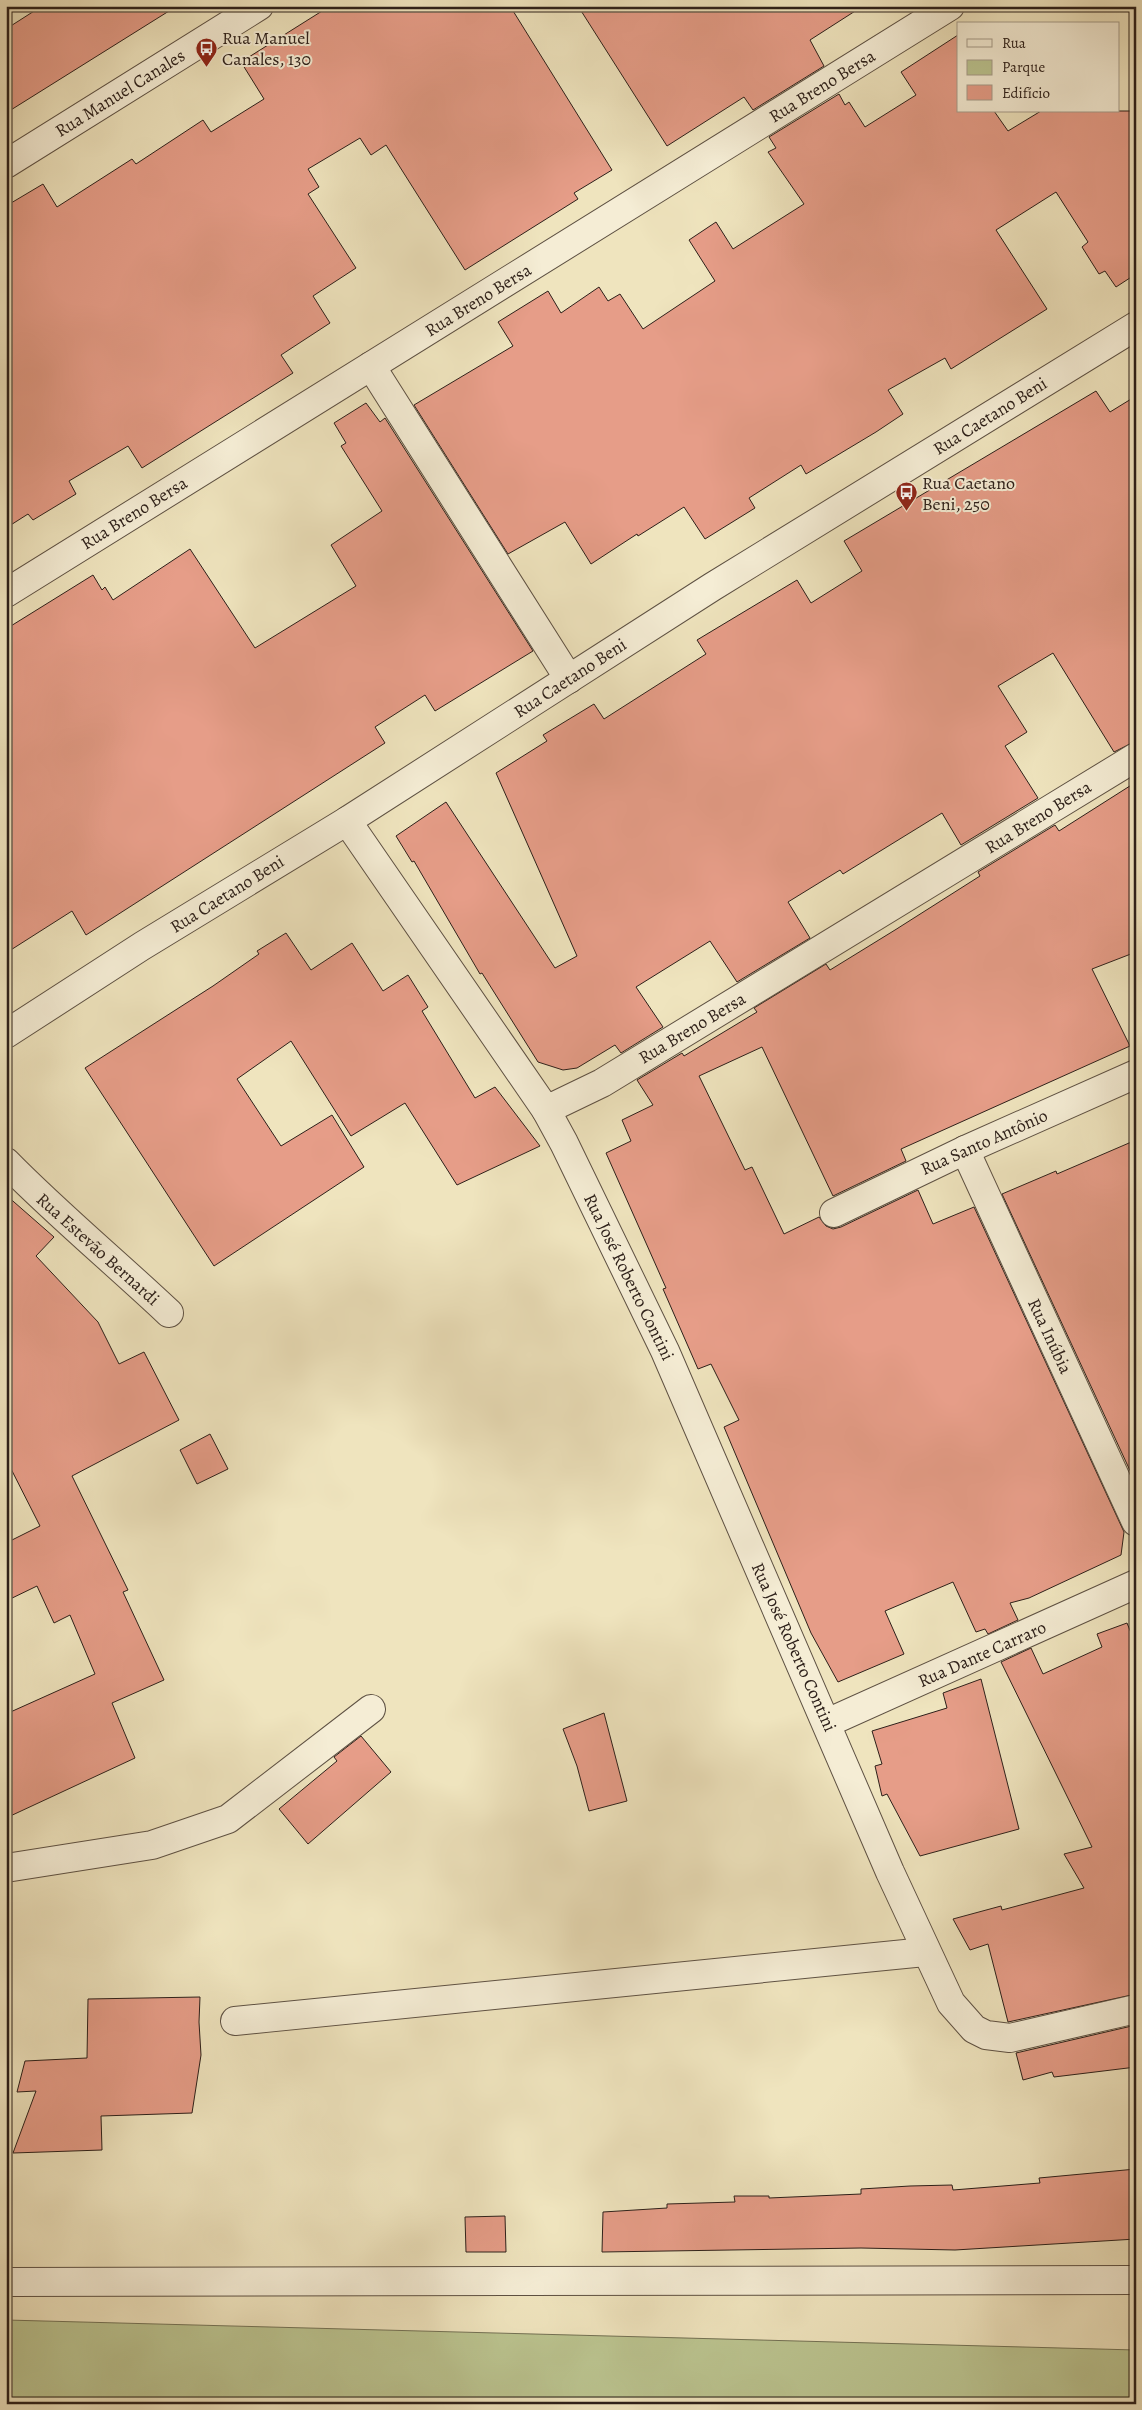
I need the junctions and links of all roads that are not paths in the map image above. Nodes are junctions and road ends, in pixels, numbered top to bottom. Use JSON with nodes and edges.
{"nodes":[{"id":1,"x":259,"y":6,"type":"edge"},
{"id":2,"x":950,"y":6,"type":"edge"},
{"id":3,"x":6,"y":164,"type":"edge"},
{"id":4,"x":1136,"y":326,"type":"edge"},
{"id":5,"x":371,"y":366,"type":"junction"},
{"id":6,"x":6,"y":593,"type":"edge"},
{"id":7,"x":569,"y":679,"type":"junction"},
{"id":8,"x":1136,"y":757,"type":"edge"},
{"id":9,"x":347,"y":821,"type":"junction"},
{"id":10,"x":6,"y":1034,"type":"edge"},
{"id":11,"x":1136,"y":1074,"type":"edge"},
{"id":12,"x":546,"y":1110,"type":"junction"},
{"id":13,"x":965,"y":1150,"type":"junction"},
{"id":14,"x":6,"y":1162,"type":"edge"},
{"id":15,"x":834,"y":1213,"type":"dead end"},
{"id":16,"x":169,"y":1313,"type":"dead end"},
{"id":17,"x":1136,"y":1522,"type":"edge"},
{"id":18,"x":1136,"y":1584,"type":"edge"},
{"id":19,"x":371,"y":1709,"type":"dead end"},
{"id":20,"x":827,"y":1723,"type":"junction"},
{"id":21,"x":6,"y":1868,"type":"edge"},
{"id":22,"x":926,"y":1952,"type":"junction"},
{"id":23,"x":1136,"y":2009,"type":"edge"},
{"id":24,"x":235,"y":2021,"type":"dead end"},
{"id":25,"x":1136,"y":2280,"type":"edge"},
{"id":26,"x":6,"y":2282,"type":"edge"}],
"edges":[{"from":1,"to":3,"type":"street","name":"Rua Manuel Canales"},
{"from":2,"to":5,"type":"street","name":"Rua Breno Bersa"},
{"from":4,"to":7,"type":"street","name":"Rua Caetano Beni"},
{"from":5,"to":6,"type":"street","name":"Rua Breno Bersa"},
{"from":5,"to":7,"type":"street"},
{"from":7,"to":9,"type":"street","name":"Rua Caetano Beni"},
{"from":8,"to":12,"type":"street","name":"Rua Breno Bersa"},
{"from":9,"to":10,"type":"street","name":"Rua Caetano Beni"},
{"from":9,"to":12,"type":"street"},
{"from":11,"to":13,"type":"street","name":"Rua Santo Antônio"},
{"from":12,"to":20,"type":"street","name":"Rua José Roberto Contini"},
{"from":13,"to":15,"type":"street","name":"Rua Santo Antônio"},
{"from":13,"to":17,"type":"street","name":"Rua Inúbia"},
{"from":14,"to":16,"type":"street","name":"Rua Estevão Bernardi"},
{"from":18,"to":20,"type":"street","name":"Rua Dante Carraro"},
{"from":19,"to":21,"type":"street"},
{"from":20,"to":22,"type":"street","name":"Rua José Roberto Contini"},
{"from":22,"to":23,"type":"street","name":"Rua José Roberto Contini"},
{"from":22,"to":24,"type":"street"},
{"from":25,"to":26,"type":"street"}]}
